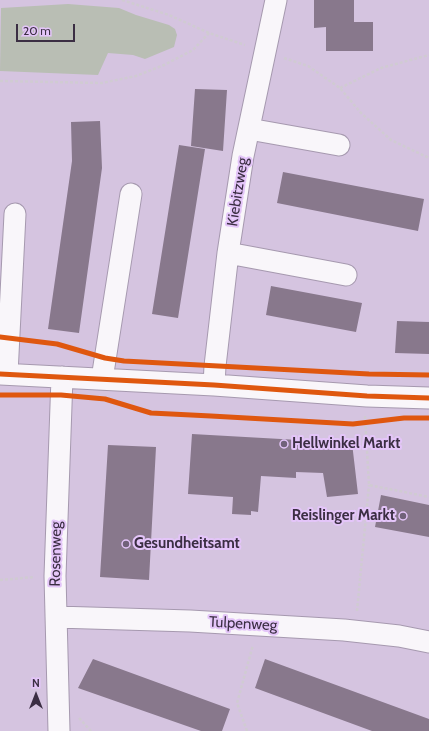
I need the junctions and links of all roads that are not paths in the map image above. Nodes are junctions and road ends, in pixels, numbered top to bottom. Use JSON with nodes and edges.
{"nodes":[{"id":1,"x":276,"y":0,"type":"edge"},
{"id":2,"x":249,"y":129,"type":"junction"},
{"id":3,"x":339,"y":145,"type":"dead end"},
{"id":4,"x":131,"y":194,"type":"dead end"},
{"id":5,"x":15,"y":214,"type":"dead end"},
{"id":6,"x":228,"y":253,"type":"junction"},
{"id":7,"x":346,"y":275,"type":"dead end"},
{"id":8,"x":3,"y":374,"type":"edge"},
{"id":9,"x":62,"y":377,"type":"junction"},
{"id":10,"x":102,"y":379,"type":"junction"},
{"id":11,"x":214,"y":385,"type":"junction"},
{"id":12,"x":429,"y":398,"type":"edge"},
{"id":13,"x":56,"y":617,"type":"junction"},
{"id":14,"x":429,"y":642,"type":"edge"},
{"id":15,"x":59,"y":731,"type":"edge"}],
"edges":[{"from":1,"to":2,"type":"street","name":"Kiebitzweg"},
{"from":2,"to":3,"type":"street"},
{"from":2,"to":6,"type":"street","name":"Kiebitzweg"},
{"from":4,"to":10,"type":"street"},
{"from":5,"to":8,"type":"street"},
{"from":6,"to":7,"type":"street"},
{"from":6,"to":11,"type":"street","name":"Kiebitzweg"},
{"from":8,"to":9,"type":"street"},
{"from":9,"to":10,"type":"street"},
{"from":9,"to":13,"type":"street","name":"Rosenweg"},
{"from":10,"to":11,"type":"street"},
{"from":11,"to":12,"type":"street"},
{"from":13,"to":14,"type":"street","name":"Tulpenweg"},
{"from":13,"to":15,"type":"street","name":"Rosenweg"}]}
